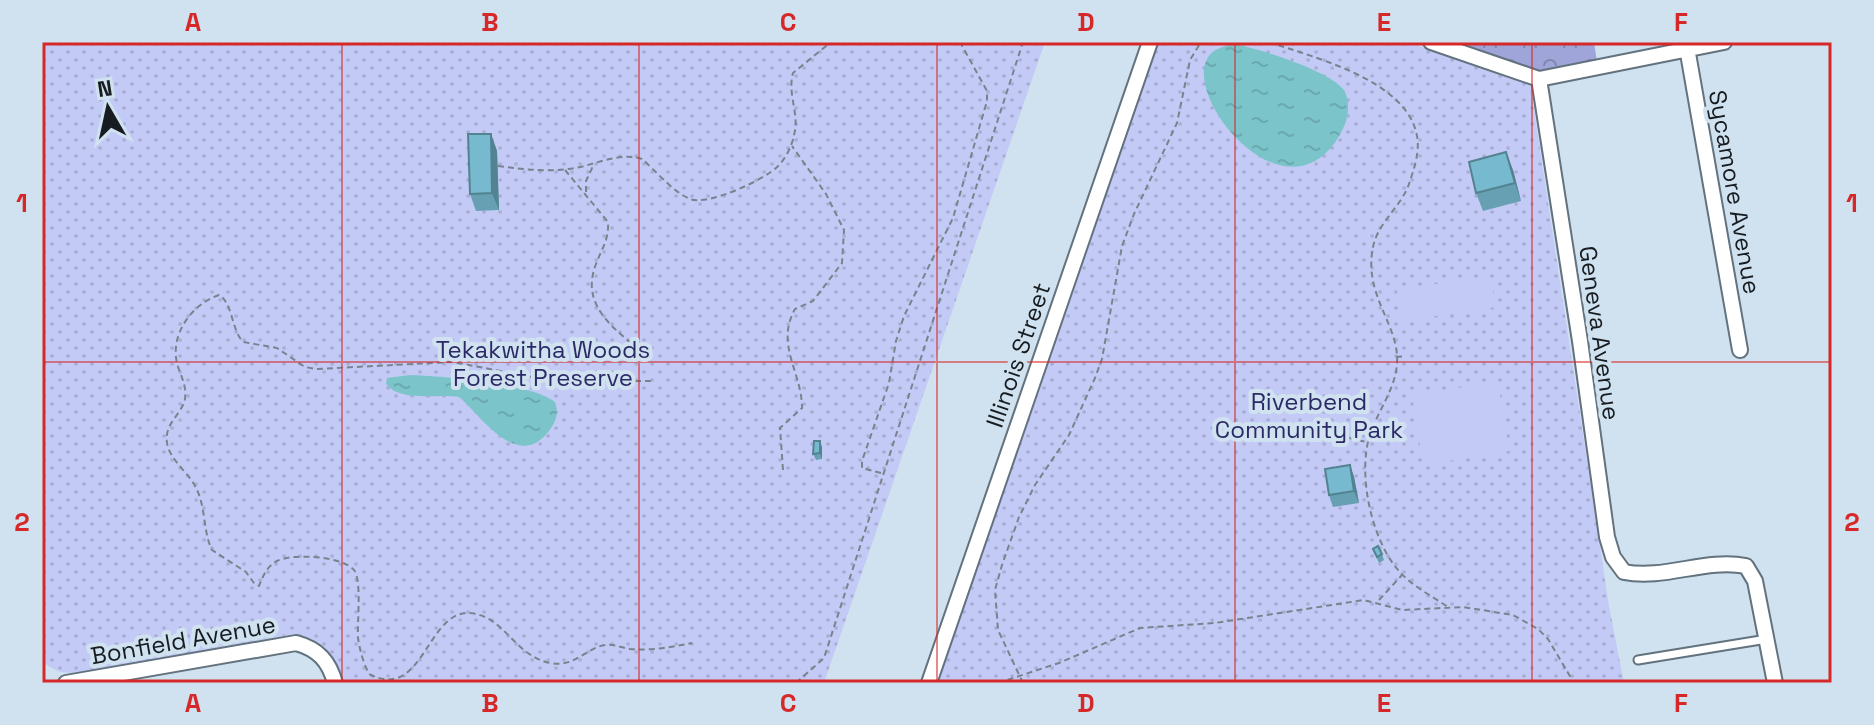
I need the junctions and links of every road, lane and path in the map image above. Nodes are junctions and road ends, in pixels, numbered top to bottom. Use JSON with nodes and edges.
{"nodes":[{"id":1,"x":831,"y":42,"type":"edge"},
{"id":2,"x":960,"y":42,"type":"edge"},
{"id":3,"x":1023,"y":42,"type":"edge"},
{"id":4,"x":1150,"y":42,"type":"edge"},
{"id":5,"x":1201,"y":42,"type":"edge"},
{"id":6,"x":1269,"y":42,"type":"edge"},
{"id":7,"x":1431,"y":42,"type":"edge"},
{"id":8,"x":1724,"y":42,"type":"edge"},
{"id":9,"x":1687,"y":46,"type":"edge"},
{"id":10,"x":1539,"y":79,"type":"junction"},
{"id":11,"x":791,"y":145,"type":"junction"},
{"id":12,"x":595,"y":163,"type":"junction"},
{"id":13,"x":498,"y":166,"type":"dead end"},
{"id":14,"x":564,"y":170,"type":"junction"},
{"id":15,"x":586,"y":193,"type":"junction"},
{"id":16,"x":1740,"y":350,"type":"dead end"},
{"id":17,"x":646,"y":355,"type":"dead end"},
{"id":18,"x":1406,"y":356,"type":"dead end"},
{"id":19,"x":1396,"y":357,"type":"junction"},
{"id":20,"x":651,"y":381,"type":"dead end"},
{"id":21,"x":1339,"y":436,"type":"dead end"},
{"id":22,"x":1368,"y":442,"type":"junction"},
{"id":23,"x":783,"y":470,"type":"dead end"},
{"id":24,"x":882,"y":473,"type":"junction"},
{"id":25,"x":1403,"y":574,"type":"junction"},
{"id":26,"x":1378,"y":602,"type":"junction"},
{"id":27,"x":1448,"y":607,"type":"junction"},
{"id":28,"x":1767,"y":639,"type":"junction"},
{"id":29,"x":692,"y":643,"type":"dead end"},
{"id":30,"x":1638,"y":660,"type":"dead end"},
{"id":31,"x":1020,"y":675,"type":"junction"},
{"id":32,"x":66,"y":683,"type":"edge"},
{"id":33,"x":335,"y":683,"type":"edge"},
{"id":34,"x":796,"y":683,"type":"edge"},
{"id":35,"x":929,"y":683,"type":"edge"},
{"id":36,"x":998,"y":683,"type":"edge"},
{"id":37,"x":1023,"y":683,"type":"edge"},
{"id":38,"x":1574,"y":683,"type":"edge"},
{"id":39,"x":1775,"y":683,"type":"edge"}],
"edges":[{"from":1,"to":11,"type":"path"},
{"from":2,"to":24,"type":"path"},
{"from":3,"to":24,"type":"path"},
{"from":4,"to":35,"type":"street","name":"Illinois Street"},
{"from":5,"to":31,"type":"path"},
{"from":6,"to":19,"type":"path"},
{"from":7,"to":10,"type":"street"},
{"from":8,"to":9,"type":"street"},
{"from":9,"to":10,"type":"street"},
{"from":9,"to":16,"type":"street","name":"Sycamore Avenue"},
{"from":10,"to":28,"type":"street","name":"Geneva Avenue"},
{"from":11,"to":12,"type":"path"},
{"from":11,"to":23,"type":"path"},
{"from":12,"to":14,"type":"path"},
{"from":12,"to":15,"type":"path"},
{"from":13,"to":14,"type":"path"},
{"from":14,"to":15,"type":"path"},
{"from":15,"to":17,"type":"path"},
{"from":18,"to":19,"type":"path"},
{"from":19,"to":22,"type":"path"},
{"from":20,"to":29,"type":"path"},
{"from":21,"to":22,"type":"path"},
{"from":22,"to":25,"type":"path"},
{"from":24,"to":34,"type":"path"},
{"from":25,"to":26,"type":"path"},
{"from":25,"to":27,"type":"path"},
{"from":26,"to":27,"type":"path"},
{"from":26,"to":31,"type":"path"},
{"from":27,"to":38,"type":"path"},
{"from":28,"to":30,"type":"lane"},
{"from":28,"to":39,"type":"street"},
{"from":31,"to":36,"type":"path"},
{"from":31,"to":37,"type":"path"},
{"from":32,"to":33,"type":"street","name":"Bonfield Avenue"}]}
